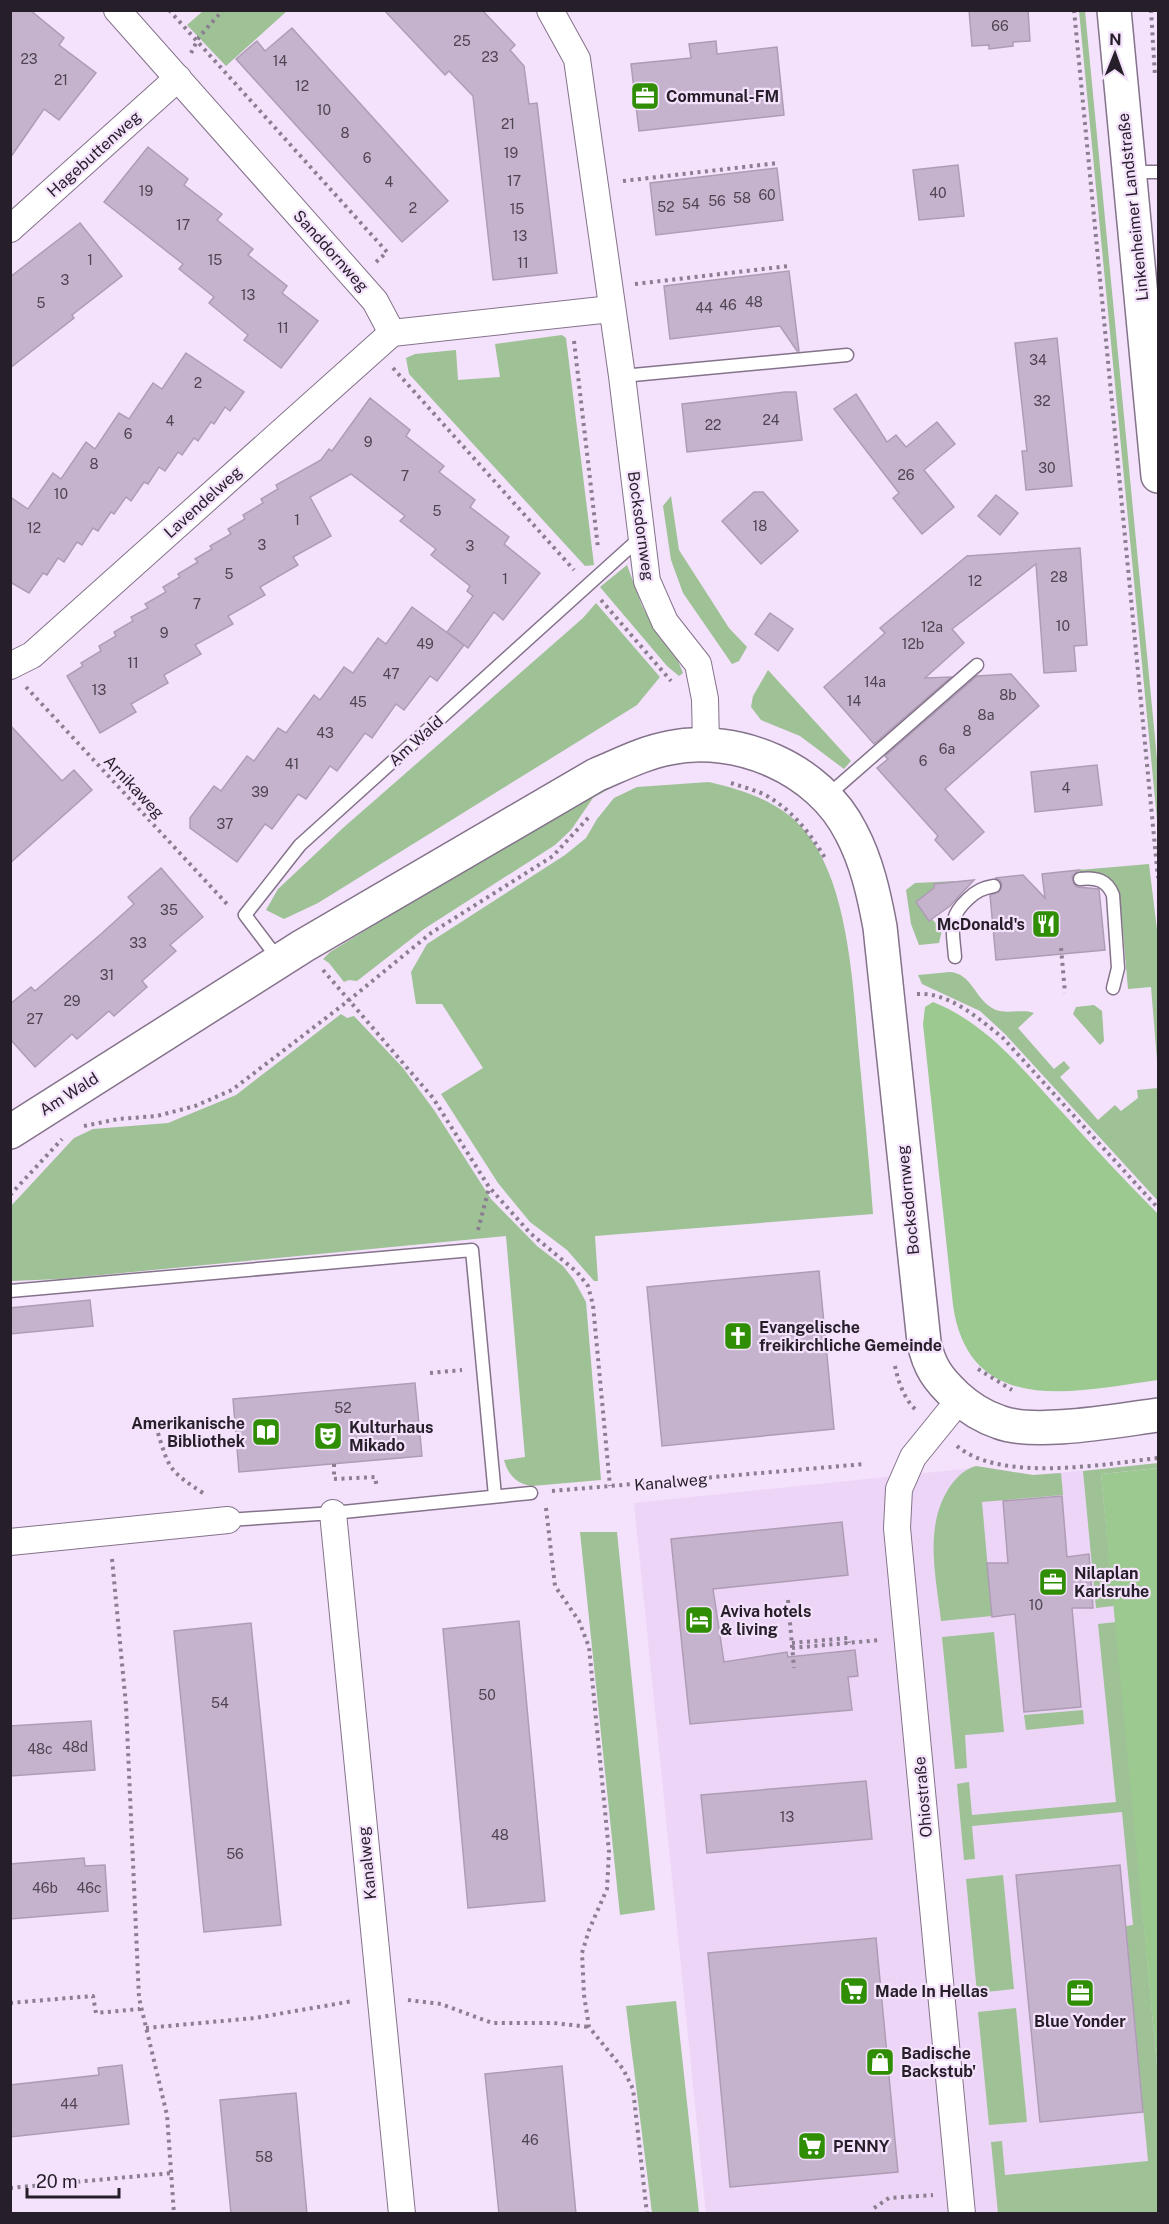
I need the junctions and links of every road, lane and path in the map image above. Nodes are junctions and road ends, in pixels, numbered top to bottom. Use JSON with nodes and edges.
{"nodes":[{"id":1,"x":117,"y":10,"type":"edge"},
{"id":2,"x":169,"y":10,"type":"edge"},
{"id":3,"x":223,"y":10,"type":"edge"},
{"id":4,"x":550,"y":10,"type":"edge"},
{"id":5,"x":1074,"y":10,"type":"edge"},
{"id":6,"x":1114,"y":10,"type":"edge"},
{"id":7,"x":1151,"y":10,"type":"edge"},
{"id":8,"x":199,"y":37,"type":"dead end"},
{"id":9,"x":177,"y":78,"type":"junction"},
{"id":10,"x":1156,"y":86,"type":"dead end"},
{"id":11,"x":778,"y":163,"type":"dead end"},
{"id":12,"x":1144,"y":172,"type":"edge"},
{"id":13,"x":595,"y":184,"type":"junction"},
{"id":14,"x":10,"y":230,"type":"edge"},
{"id":15,"x":789,"y":266,"type":"dead end"},
{"id":16,"x":356,"y":280,"type":"junction"},
{"id":17,"x":609,"y":298,"type":"junction"},
{"id":18,"x":570,"y":313,"type":"junction"},
{"id":19,"x":384,"y":339,"type":"junction"},
{"id":20,"x":847,"y":355,"type":"dead end"},
{"id":21,"x":622,"y":376,"type":"junction"},
{"id":22,"x":1158,"y":476,"type":"edge"},
{"id":23,"x":640,"y":538,"type":"junction"},
{"id":24,"x":602,"y":573,"type":"junction"},
{"id":25,"x":588,"y":586,"type":"junction"},
{"id":26,"x":977,"y":665,"type":"dead end"},
{"id":27,"x":16,"y":674,"type":"edge"},
{"id":28,"x":705,"y":699,"type":"junction"},
{"id":29,"x":706,"y":744,"type":"junction"},
{"id":30,"x":727,"y":782,"type":"dead end"},
{"id":31,"x":826,"y":796,"type":"junction"},
{"id":32,"x":591,"y":815,"type":"dead end"},
{"id":33,"x":830,"y":865,"type":"dead end"},
{"id":34,"x":1158,"y":878,"type":"edge"},
{"id":35,"x":1080,"y":879,"type":"dead end"},
{"id":36,"x":994,"y":886,"type":"dead end"},
{"id":37,"x":245,"y":915,"type":"junction"},
{"id":38,"x":1061,"y":948,"type":"dead end"},
{"id":39,"x":291,"y":953,"type":"junction"},
{"id":40,"x":955,"y":957,"type":"dead end"},
{"id":41,"x":1113,"y":988,"type":"dead end"},
{"id":42,"x":1065,"y":993,"type":"dead end"},
{"id":43,"x":348,"y":1001,"type":"junction"},
{"id":44,"x":916,"y":1005,"type":"dead end"},
{"id":45,"x":78,"y":1129,"type":"dead end"},
{"id":46,"x":10,"y":1132,"type":"edge"},
{"id":47,"x":70,"y":1134,"type":"dead end"},
{"id":48,"x":489,"y":1187,"type":"junction"},
{"id":49,"x":10,"y":1195,"type":"edge"},
{"id":50,"x":1158,"y":1208,"type":"edge"},
{"id":51,"x":472,"y":1250,"type":"junction"},
{"id":52,"x":10,"y":1291,"type":"edge"},
{"id":53,"x":973,"y":1365,"type":"dead end"},
{"id":54,"x":483,"y":1367,"type":"junction"},
{"id":55,"x":430,"y":1373,"type":"dead end"},
{"id":56,"x":1015,"y":1391,"type":"dead end"},
{"id":57,"x":960,"y":1400,"type":"junction"},
{"id":58,"x":1158,"y":1415,"type":"edge"},
{"id":59,"x":158,"y":1433,"type":"dead end"},
{"id":60,"x":334,"y":1464,"type":"dead end"},
{"id":61,"x":865,"y":1464,"type":"dead end"},
{"id":62,"x":610,"y":1486,"type":"junction"},
{"id":63,"x":538,"y":1493,"type":"junction"},
{"id":64,"x":495,"y":1496,"type":"junction"},
{"id":65,"x":379,"y":1508,"type":"junction"},
{"id":66,"x":333,"y":1513,"type":"junction"},
{"id":67,"x":225,"y":1520,"type":"junction"},
{"id":68,"x":109,"y":1532,"type":"junction"},
{"id":69,"x":10,"y":1542,"type":"edge"},
{"id":70,"x":788,"y":1600,"type":"dead end"},
{"id":71,"x":907,"y":1637,"type":"junction"},
{"id":72,"x":792,"y":1646,"type":"junction"},
{"id":73,"x":794,"y":1668,"type":"dead end"},
{"id":74,"x":380,"y":1996,"type":"junction"},
{"id":75,"x":10,"y":2003,"type":"edge"},
{"id":76,"x":141,"y":2008,"type":"junction"},
{"id":77,"x":589,"y":2027,"type":"junction"},
{"id":78,"x":146,"y":2028,"type":"junction"},
{"id":79,"x":172,"y":2173,"type":"junction"},
{"id":80,"x":10,"y":2188,"type":"edge"},
{"id":81,"x":961,"y":2203,"type":"edge"},
{"id":82,"x":874,"y":2208,"type":"dead end"},
{"id":83,"x":174,"y":2214,"type":"edge"},
{"id":84,"x":402,"y":2214,"type":"edge"},
{"id":85,"x":648,"y":2214,"type":"edge"}],
"edges":[{"from":1,"to":9,"type":"street","name":"Sanddornweg"},
{"from":2,"to":16,"type":"path"},
{"from":3,"to":8,"type":"path"},
{"from":4,"to":13,"type":"street","name":"Bocksdornweg"},
{"from":5,"to":34,"type":"path"},
{"from":6,"to":12,"type":"main road","name":"Linkenheimer Landstraße"},
{"from":7,"to":10,"type":"path"},
{"from":9,"to":14,"type":"street","name":"Hagebuttenweg"},
{"from":9,"to":16,"type":"street","name":"Sanddornweg"},
{"from":11,"to":13,"type":"path"},
{"from":12,"to":22,"type":"main road","name":"Linkenheimer Landstraße"},
{"from":13,"to":17,"type":"street","name":"Bocksdornweg"},
{"from":15,"to":17,"type":"path"},
{"from":16,"to":19,"type":"street","name":"Sanddornweg"},
{"from":17,"to":18,"type":"street"},
{"from":17,"to":21,"type":"street","name":"Bocksdornweg"},
{"from":18,"to":19,"type":"street"},
{"from":18,"to":24,"type":"path"},
{"from":19,"to":25,"type":"path"},
{"from":19,"to":27,"type":"street","name":"Lavendelweg"},
{"from":20,"to":21,"type":"lane"},
{"from":21,"to":23,"type":"street","name":"Bocksdornweg"},
{"from":23,"to":24,"type":"lane","name":"Am Wald"},
{"from":23,"to":28,"type":"street","name":"Bocksdornweg"},
{"from":24,"to":25,"type":"lane","name":"Am Wald"},
{"from":25,"to":28,"type":"path"},
{"from":25,"to":37,"type":"lane","name":"Am Wald"},
{"from":26,"to":31,"type":"lane"},
{"from":27,"to":37,"type":"path","name":"Arnikaweg"},
{"from":28,"to":29,"type":"street","name":"Bocksdornweg"},
{"from":29,"to":31,"type":"main road","name":"Bocksdornweg"},
{"from":29,"to":39,"type":"main road","name":"Am Wald"},
{"from":30,"to":33,"type":"path"},
{"from":31,"to":57,"type":"main road","name":"Bocksdornweg"},
{"from":32,"to":43,"type":"path"},
{"from":35,"to":41,"type":"lane"},
{"from":36,"to":40,"type":"lane"},
{"from":37,"to":39,"type":"lane"},
{"from":38,"to":42,"type":"path"},
{"from":39,"to":43,"type":"path"},
{"from":39,"to":46,"type":"main road","name":"Am Wald"},
{"from":43,"to":45,"type":"path"},
{"from":43,"to":48,"type":"path"},
{"from":44,"to":50,"type":"path"},
{"from":47,"to":49,"type":"path"},
{"from":48,"to":51,"type":"path"},
{"from":48,"to":62,"type":"path"},
{"from":51,"to":52,"type":"lane"},
{"from":51,"to":54,"type":"lane"},
{"from":53,"to":56,"type":"path"},
{"from":54,"to":55,"type":"path"},
{"from":54,"to":64,"type":"lane"},
{"from":57,"to":58,"type":"main road","name":"Bocksdornweg"},
{"from":57,"to":71,"type":"street","name":"Ohiostraße"},
{"from":59,"to":67,"type":"path"},
{"from":60,"to":65,"type":"path"},
{"from":61,"to":62,"type":"path","name":"Kanalweg"},
{"from":62,"to":63,"type":"path","name":"Kanalweg"},
{"from":63,"to":64,"type":"lane"},
{"from":63,"to":77,"type":"path"},
{"from":64,"to":65,"type":"lane"},
{"from":65,"to":66,"type":"lane"},
{"from":66,"to":67,"type":"lane"},
{"from":66,"to":74,"type":"street","name":"Kanalweg"},
{"from":67,"to":68,"type":"street"},
{"from":68,"to":69,"type":"street"},
{"from":68,"to":76,"type":"path"},
{"from":70,"to":72,"type":"path"},
{"from":71,"to":72,"type":"path"},
{"from":71,"to":81,"type":"street","name":"Ohiostraße"},
{"from":72,"to":73,"type":"path"},
{"from":74,"to":77,"type":"path"},
{"from":74,"to":78,"type":"path"},
{"from":74,"to":84,"type":"street","name":"Kanalweg"},
{"from":75,"to":76,"type":"path"},
{"from":76,"to":78,"type":"path"},
{"from":77,"to":85,"type":"path"},
{"from":78,"to":79,"type":"path"},
{"from":79,"to":80,"type":"path"},
{"from":79,"to":83,"type":"path"},
{"from":81,"to":82,"type":"path"}]}
